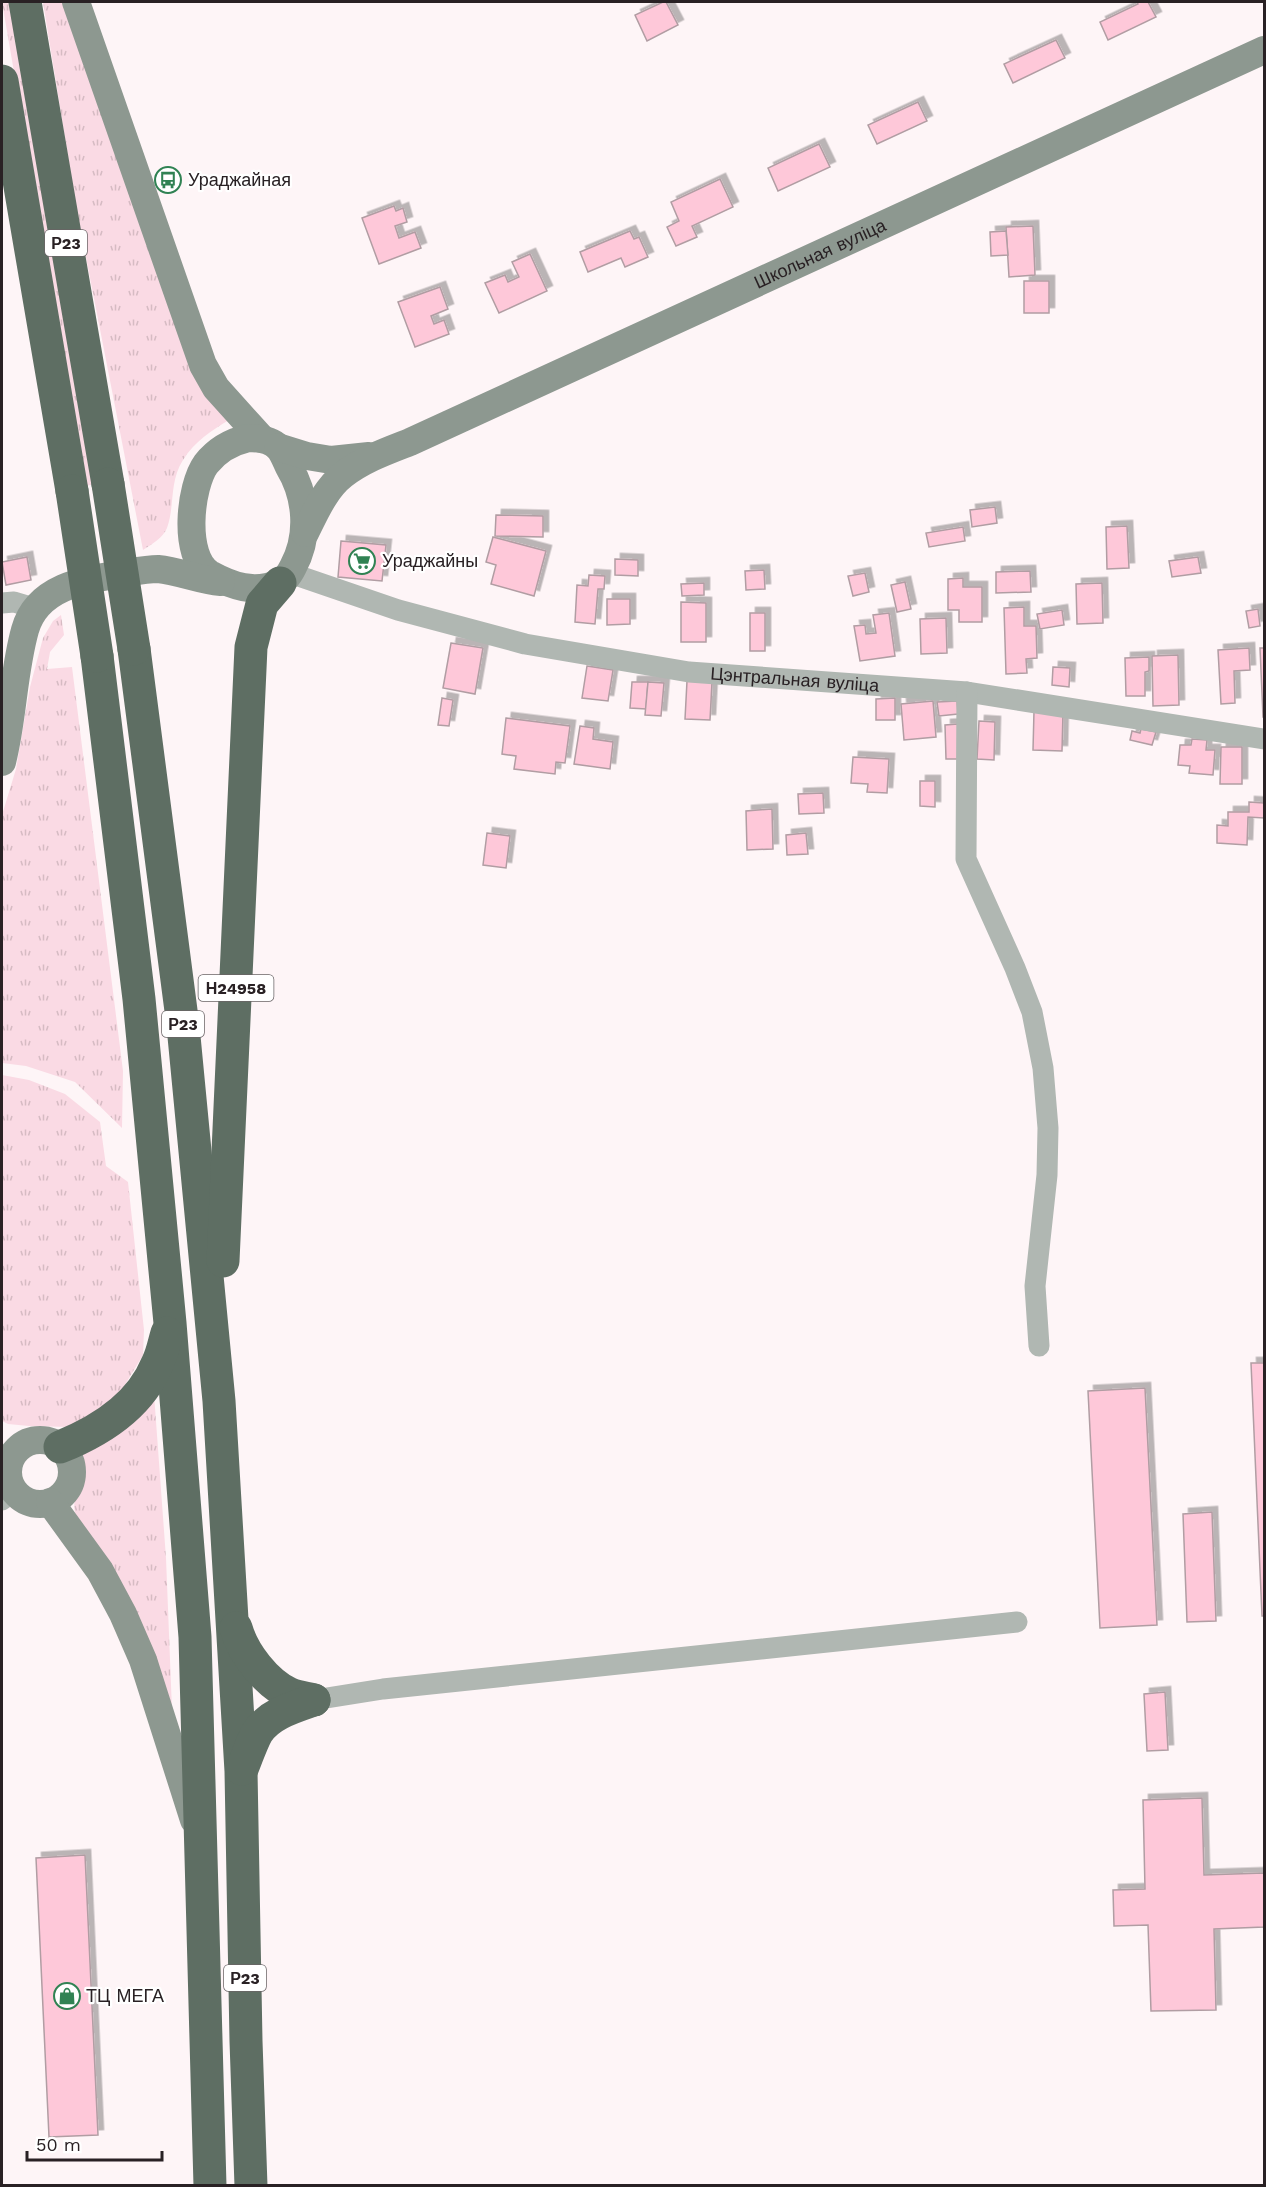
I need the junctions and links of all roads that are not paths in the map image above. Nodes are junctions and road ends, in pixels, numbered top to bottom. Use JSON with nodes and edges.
{"nodes":[{"id":1,"x":25,"y":2,"type":"edge"},
{"id":2,"x":76,"y":2,"type":"edge"},
{"id":3,"x":1264,"y":50,"type":"edge"},
{"id":4,"x":2,"y":81,"type":"edge"},
{"id":5,"x":270,"y":443,"type":"junction"},
{"id":6,"x":375,"y":455,"type":"junction"},
{"id":7,"x":193,"y":501,"type":"junction"},
{"id":8,"x":305,"y":533,"type":"junction"},
{"id":9,"x":151,"y":569,"type":"junction"},
{"id":10,"x":285,"y":578,"type":"junction"},
{"id":11,"x":225,"y":583,"type":"junction"},
{"id":12,"x":2,"y":603,"type":"edge"},
{"id":13,"x":33,"y":608,"type":"junction"},
{"id":14,"x":967,"y":692,"type":"junction"},
{"id":15,"x":1264,"y":739,"type":"edge"},
{"id":16,"x":2,"y":762,"type":"edge"},
{"id":17,"x":170,"y":1323,"type":"junction"},
{"id":18,"x":1039,"y":1346,"type":"dead end"},
{"id":19,"x":219,"y":1401,"type":"junction"},
{"id":20,"x":2,"y":1437,"type":"edge"},
{"id":21,"x":45,"y":1445,"type":"junction"},
{"id":22,"x":6,"y":1482,"type":"edge"},
{"id":23,"x":50,"y":1502,"type":"junction"},
{"id":24,"x":231,"y":1608,"type":"junction"},
{"id":25,"x":1017,"y":1622,"type":"dead end"},
{"id":26,"x":314,"y":1700,"type":"junction"},
{"id":27,"x":241,"y":1771,"type":"junction"},
{"id":28,"x":201,"y":1841,"type":"junction"},
{"id":29,"x":210,"y":2186,"type":"edge"},
{"id":30,"x":251,"y":2186,"type":"edge"}],
"edges":[{"from":1,"to":19,"type":"highway","number":"Р23","bridge":true},
{"from":2,"to":5,"type":"street","number":"Н24958"},
{"from":3,"to":6,"type":"street","name":"Школьная вуліца","number":"Н24958"},
{"from":4,"to":17,"type":"highway","number":"Р23","bridge":true},
{"from":5,"to":6,"type":"street","number":"Н24958"},
{"from":5,"to":7,"type":"street","number":"Н24958"},
{"from":5,"to":8,"type":"street","number":"Н24958"},
{"from":6,"to":8,"type":"street","number":"Н24958"},
{"from":7,"to":9,"type":"street","number":"Н24958"},
{"from":7,"to":11,"type":"street","number":"Н24958"},
{"from":8,"to":10,"type":"street","number":"Н24958"},
{"from":9,"to":11,"type":"street","number":"Н24958"},
{"from":9,"to":13,"type":"street","number":"Н24958"},
{"from":10,"to":11,"type":"street","number":"Н24958"},
{"from":10,"to":14,"type":"street","name":"Цэнтральная вуліца"},
{"from":10,"to":19,"type":"highway","number":"Н24958"},
{"from":12,"to":13,"type":"street"},
{"from":13,"to":16,"type":"street"},
{"from":14,"to":15,"type":"street","name":"Цэнтральная вуліца"},
{"from":14,"to":18,"type":"street"},
{"from":17,"to":21,"type":"highway"},
{"from":17,"to":28,"type":"highway","number":"Р23"},
{"from":19,"to":24,"type":"highway","number":"Р23"},
{"from":20,"to":21,"type":"street"},
{"from":21,"to":22,"type":"street"},
{"from":21,"to":23,"type":"street"},
{"from":22,"to":23,"type":"street"},
{"from":23,"to":28,"type":"street"},
{"from":24,"to":26,"type":"highway"},
{"from":24,"to":27,"type":"highway","number":"Р23"},
{"from":25,"to":26,"type":"street"},
{"from":26,"to":27,"type":"highway"},
{"from":27,"to":30,"type":"highway","number":"Р23"},
{"from":28,"to":29,"type":"highway","number":"Р23"}]}
